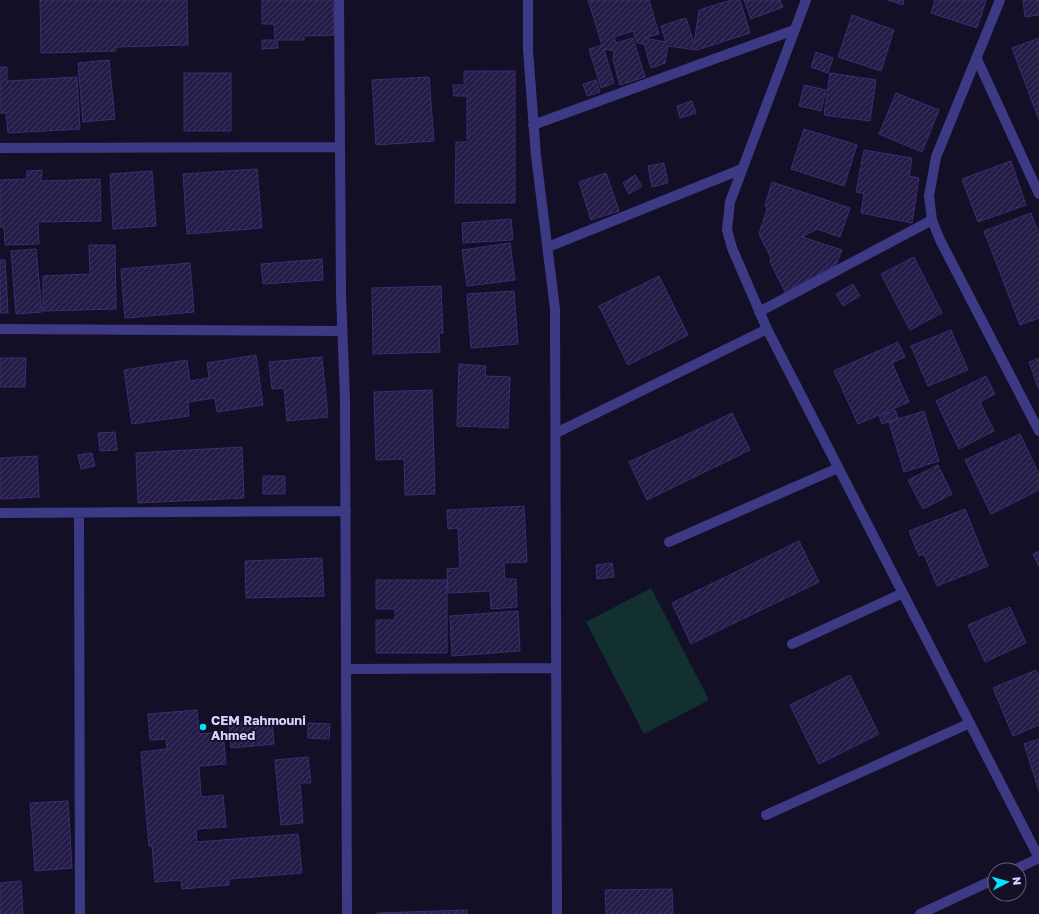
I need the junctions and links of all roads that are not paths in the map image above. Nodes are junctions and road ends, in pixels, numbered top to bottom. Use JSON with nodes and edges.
{"nodes":[{"id":1,"x":339,"y":0,"type":"edge"},
{"id":2,"x":529,"y":0,"type":"edge"},
{"id":3,"x":806,"y":0,"type":"edge"},
{"id":4,"x":1000,"y":0,"type":"edge"},
{"id":5,"x":794,"y":30,"type":"junction"},
{"id":6,"x":976,"y":59,"type":"junction"},
{"id":7,"x":534,"y":125,"type":"junction"},
{"id":8,"x":340,"y":147,"type":"junction"},
{"id":9,"x":0,"y":148,"type":"edge"},
{"id":10,"x":742,"y":169,"type":"junction"},
{"id":11,"x":1039,"y":194,"type":"edge"},
{"id":12,"x":932,"y":220,"type":"junction"},
{"id":13,"x":548,"y":247,"type":"junction"},
{"id":14,"x":759,"y":312,"type":"junction"},
{"id":15,"x":0,"y":329,"type":"edge"},
{"id":16,"x":767,"y":329,"type":"junction"},
{"id":17,"x":342,"y":331,"type":"junction"},
{"id":18,"x":1039,"y":431,"type":"edge"},
{"id":19,"x":556,"y":433,"type":"junction"},
{"id":20,"x":838,"y":468,"type":"junction"},
{"id":21,"x":346,"y":511,"type":"junction"},
{"id":22,"x":0,"y":513,"type":"edge"},
{"id":23,"x":79,"y":513,"type":"junction"},
{"id":24,"x":669,"y":542,"type":"dead end"},
{"id":25,"x":903,"y":593,"type":"junction"},
{"id":26,"x":792,"y":644,"type":"dead end"},
{"id":27,"x":556,"y":668,"type":"junction"},
{"id":28,"x":347,"y":669,"type":"junction"},
{"id":29,"x":970,"y":723,"type":"junction"},
{"id":30,"x":766,"y":815,"type":"dead end"},
{"id":31,"x":1039,"y":858,"type":"edge"},
{"id":32,"x":1027,"y":864,"type":"edge"},
{"id":33,"x":987,"y":883,"type":"edge"},
{"id":34,"x":80,"y":914,"type":"edge"},
{"id":35,"x":347,"y":914,"type":"edge"},
{"id":36,"x":557,"y":914,"type":"edge"},
{"id":37,"x":920,"y":914,"type":"edge"}],
"edges":[{"from":1,"to":8,"type":"street"},
{"from":2,"to":7,"type":"street"},
{"from":3,"to":5,"type":"street"},
{"from":4,"to":6,"type":"street"},
{"from":5,"to":7,"type":"street"},
{"from":5,"to":10,"type":"street"},
{"from":6,"to":11,"type":"street"},
{"from":6,"to":12,"type":"street"},
{"from":7,"to":13,"type":"street"},
{"from":8,"to":9,"type":"street"},
{"from":8,"to":17,"type":"street"},
{"from":10,"to":13,"type":"street"},
{"from":10,"to":14,"type":"street"},
{"from":12,"to":14,"type":"street"},
{"from":12,"to":18,"type":"street"},
{"from":13,"to":19,"type":"street"},
{"from":14,"to":16,"type":"street"},
{"from":15,"to":17,"type":"street"},
{"from":16,"to":19,"type":"street"},
{"from":16,"to":20,"type":"street"},
{"from":17,"to":21,"type":"street"},
{"from":19,"to":27,"type":"street"},
{"from":20,"to":24,"type":"street"},
{"from":20,"to":25,"type":"street"},
{"from":21,"to":23,"type":"street"},
{"from":21,"to":28,"type":"street"},
{"from":22,"to":23,"type":"street"},
{"from":23,"to":34,"type":"street"},
{"from":25,"to":26,"type":"street"},
{"from":25,"to":29,"type":"street"},
{"from":27,"to":28,"type":"street"},
{"from":27,"to":36,"type":"street"},
{"from":28,"to":35,"type":"street"},
{"from":29,"to":30,"type":"street"},
{"from":29,"to":31,"type":"street"},
{"from":31,"to":32,"type":"street"},
{"from":33,"to":37,"type":"street"}]}
